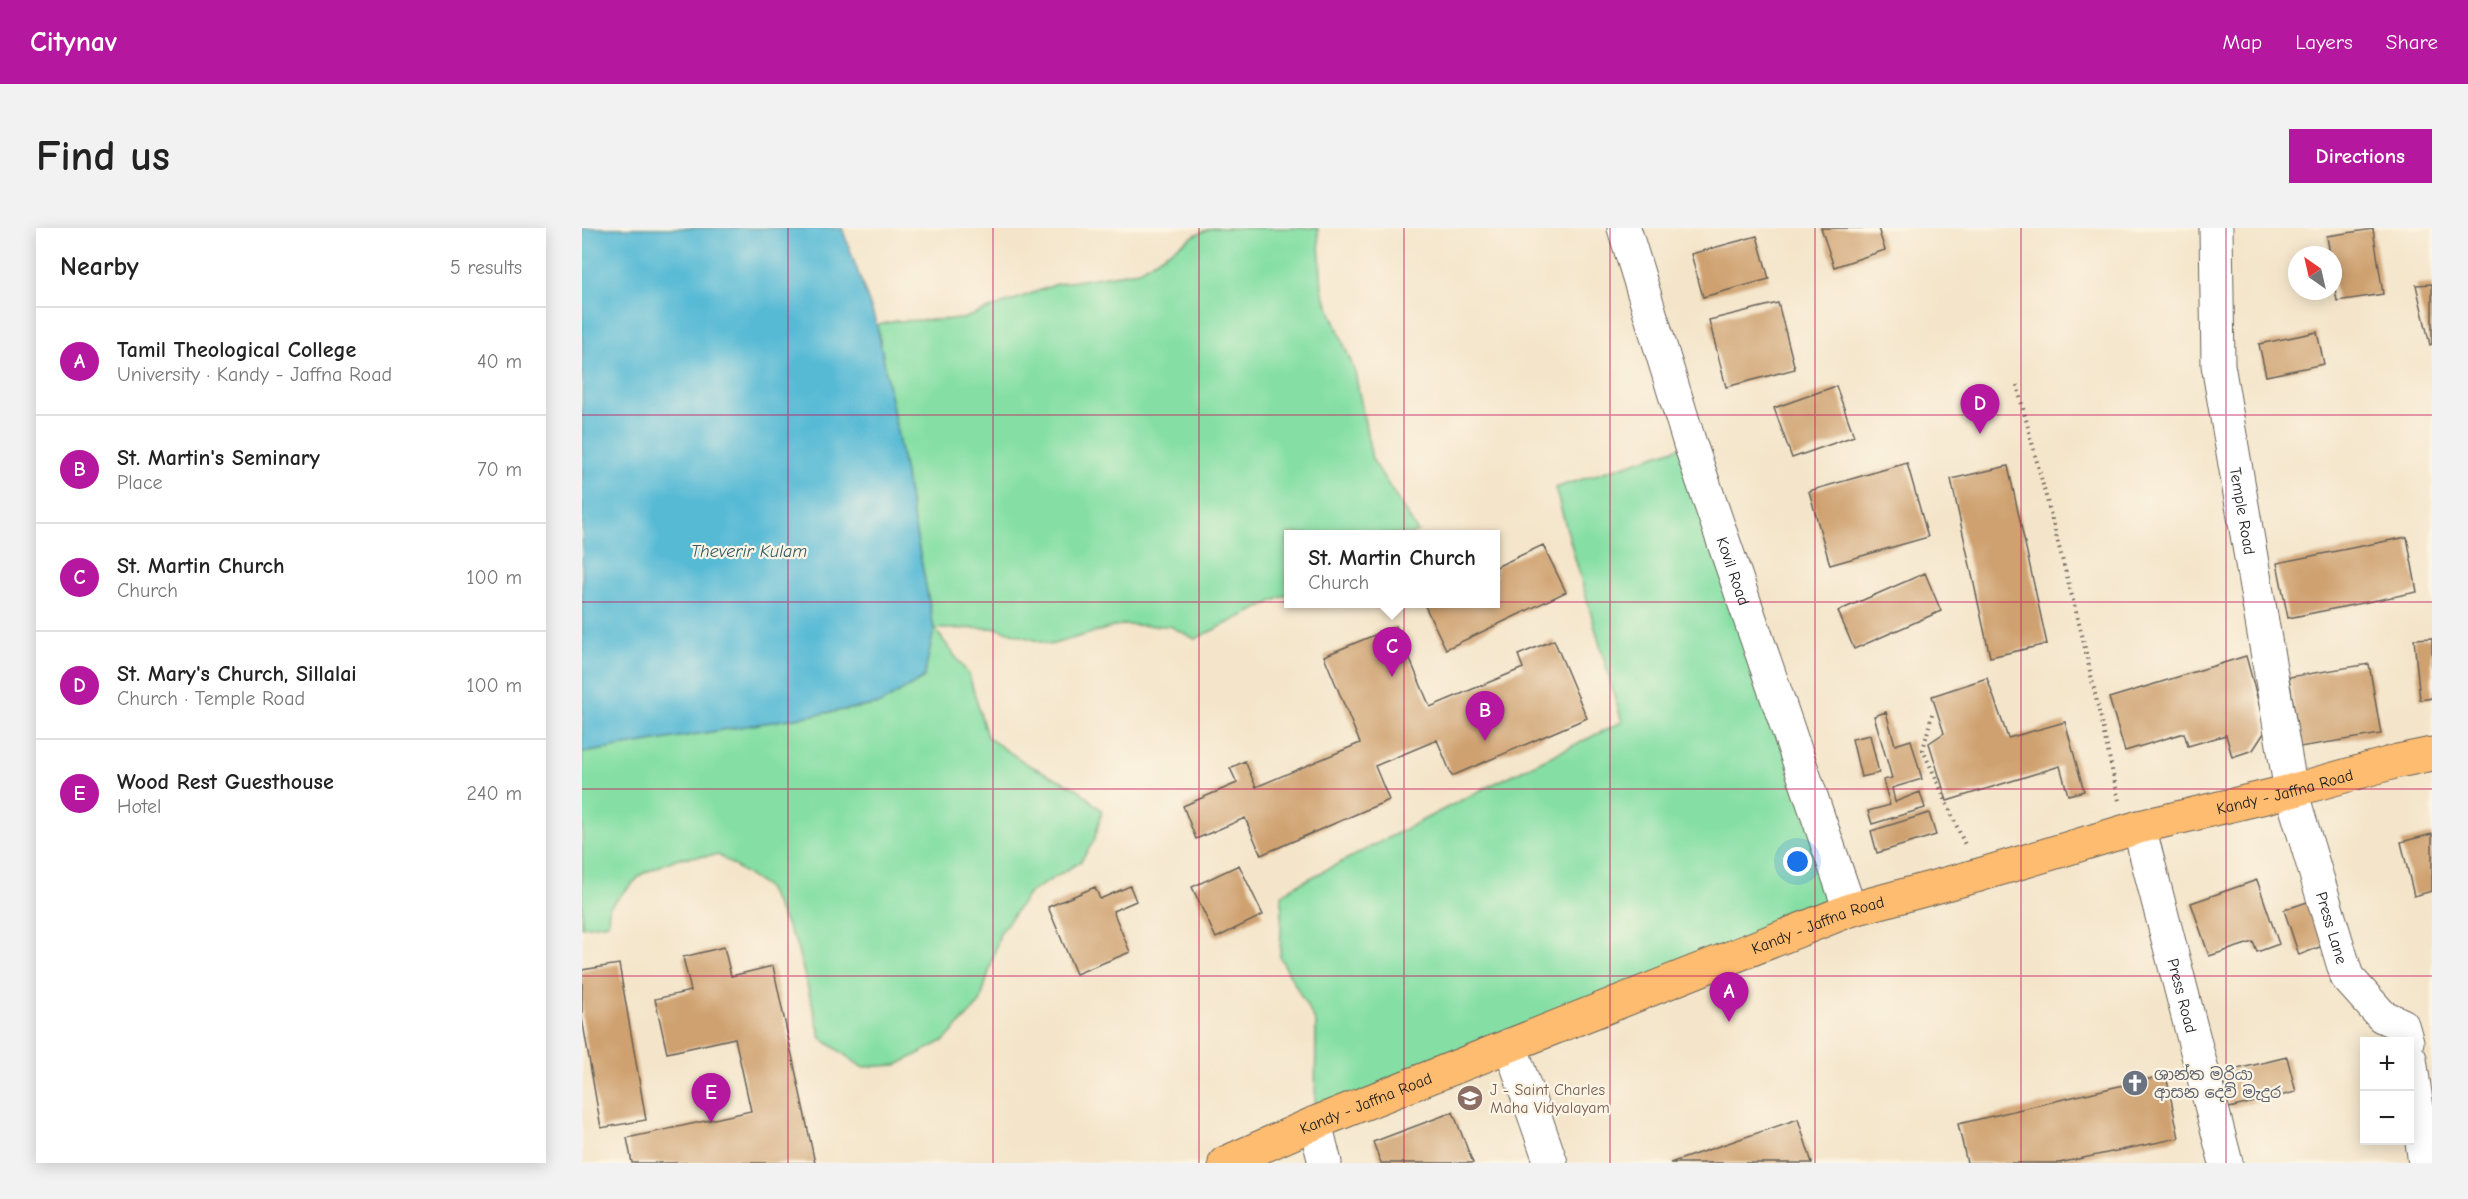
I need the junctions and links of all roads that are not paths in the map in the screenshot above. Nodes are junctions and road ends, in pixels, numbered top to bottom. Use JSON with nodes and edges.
{"nodes":[{"id":1,"x":1624,"y":228,"type":"edge"},
{"id":2,"x":2216,"y":228,"type":"edge"},
{"id":3,"x":2432,"y":754,"type":"edge"},
{"id":4,"x":2291,"y":791,"type":"junction"},
{"id":5,"x":2132,"y":829,"type":"junction"},
{"id":6,"x":1851,"y":910,"type":"junction"},
{"id":7,"x":2406,"y":1037,"type":"edge"},
{"id":8,"x":1510,"y":1044,"type":"junction"},
{"id":9,"x":2414,"y":1091,"type":"edge"},
{"id":10,"x":1315,"y":1123,"type":"junction"},
{"id":11,"x":1225,"y":1163,"type":"edge"},
{"id":12,"x":1325,"y":1163,"type":"edge"},
{"id":13,"x":1551,"y":1163,"type":"edge"},
{"id":14,"x":2226,"y":1163,"type":"edge"},
{"id":15,"x":2425,"y":1163,"type":"edge"}],
"edges":[{"from":1,"to":6,"type":"street","name":"Kovil Road"},
{"from":2,"to":4,"type":"street","name":"Temple Road"},
{"from":3,"to":4,"type":"highway","name":"Kandy - Jaffna Road"},
{"from":4,"to":5,"type":"highway","name":"Kandy - Jaffna Road"},
{"from":4,"to":7,"type":"street","name":"Press Lane"},
{"from":5,"to":6,"type":"highway","name":"Kandy - Jaffna Road"},
{"from":5,"to":14,"type":"street","name":"Press Road"},
{"from":6,"to":8,"type":"highway","name":"Kandy - Jaffna Road"},
{"from":8,"to":10,"type":"highway","name":"Kandy - Jaffna Road"},
{"from":8,"to":13,"type":"street"},
{"from":9,"to":15,"type":"street"},
{"from":10,"to":11,"type":"highway","name":"Kandy - Jaffna Road"},
{"from":10,"to":12,"type":"street"}]}
